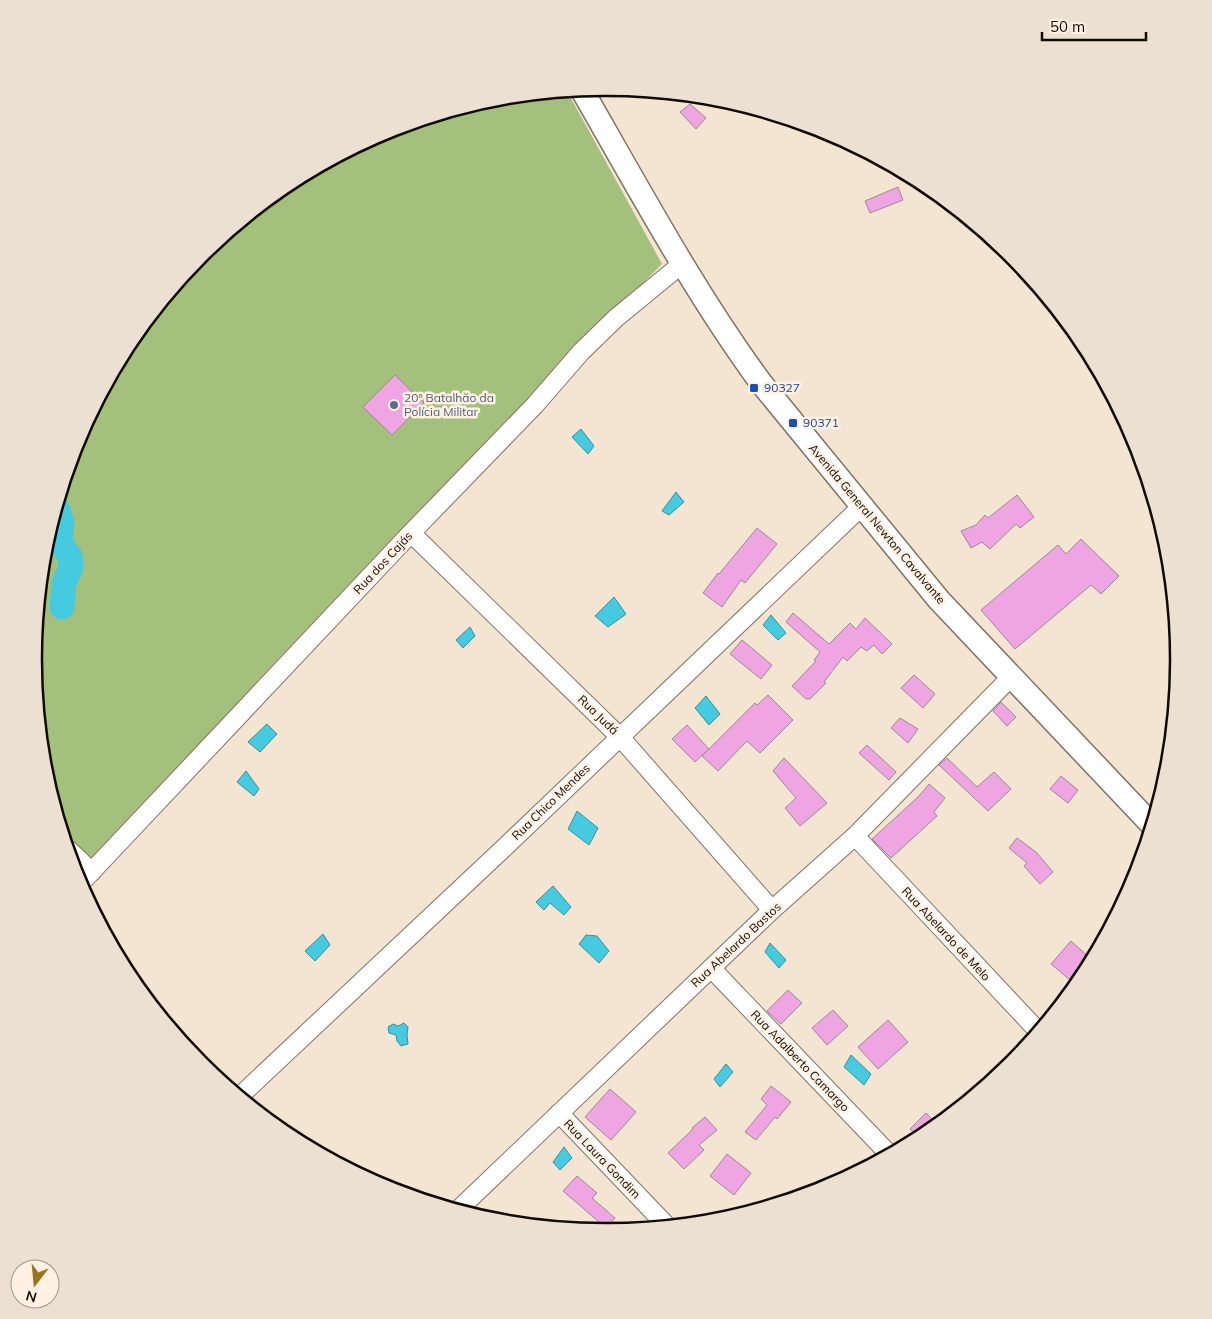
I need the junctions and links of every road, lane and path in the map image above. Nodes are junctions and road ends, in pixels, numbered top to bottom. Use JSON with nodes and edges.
{"nodes":[{"id":1,"x":586,"y":97,"type":"edge"},
{"id":2,"x":682,"y":263,"type":"junction"},
{"id":3,"x":861,"y":507,"type":"junction"},
{"id":4,"x":412,"y":532,"type":"junction"},
{"id":5,"x":1011,"y":677,"type":"junction"},
{"id":6,"x":620,"y":737,"type":"junction"},
{"id":7,"x":1146,"y":819,"type":"edge"},
{"id":8,"x":855,"y":836,"type":"junction"},
{"id":9,"x":86,"y":878,"type":"edge"},
{"id":10,"x":772,"y":910,"type":"junction"},
{"id":11,"x":711,"y":968,"type":"junction"},
{"id":12,"x":1034,"y":1026,"type":"edge"},
{"id":13,"x":245,"y":1092,"type":"edge"},
{"id":14,"x":559,"y":1113,"type":"junction"},
{"id":15,"x":885,"y":1150,"type":"edge"},
{"id":16,"x":463,"y":1205,"type":"edge"},
{"id":17,"x":661,"y":1220,"type":"edge"}],
"edges":[{"from":1,"to":2,"type":"main road","name":"Avenida General Newton Cavalvante"},
{"from":2,"to":3,"type":"main road","name":"Avenida General Newton Cavalvante"},
{"from":2,"to":4,"type":"street","name":"Rua dos Cajás"},
{"from":3,"to":5,"type":"main road","name":"Avenida General Newton Cavalvante"},
{"from":3,"to":6,"type":"street","name":"Rua Chico Mendes"},
{"from":4,"to":6,"type":"street","name":"Rua Judá"},
{"from":4,"to":9,"type":"street","name":"Rua dos Cajás"},
{"from":5,"to":7,"type":"main road","name":"Avenida General Newton Cavalvante"},
{"from":5,"to":8,"type":"street","name":"Rua Abelardo Bastos"},
{"from":6,"to":10,"type":"street","name":"Rua Judá"},
{"from":6,"to":13,"type":"street","name":"Rua Chico Mendes"},
{"from":8,"to":10,"type":"street","name":"Rua Abelardo Bastos"},
{"from":8,"to":12,"type":"street","name":"Rua Abelardo de Melo"},
{"from":10,"to":11,"type":"street","name":"Rua Abelardo Bastos"},
{"from":11,"to":14,"type":"street","name":"Rua Abelardo Bastos"},
{"from":11,"to":15,"type":"street","name":"Rua Adalberto Camargo"},
{"from":14,"to":16,"type":"street","name":"Rua Abelardo Bastos"},
{"from":14,"to":17,"type":"street","name":"Rua Laura Gondim"}]}
